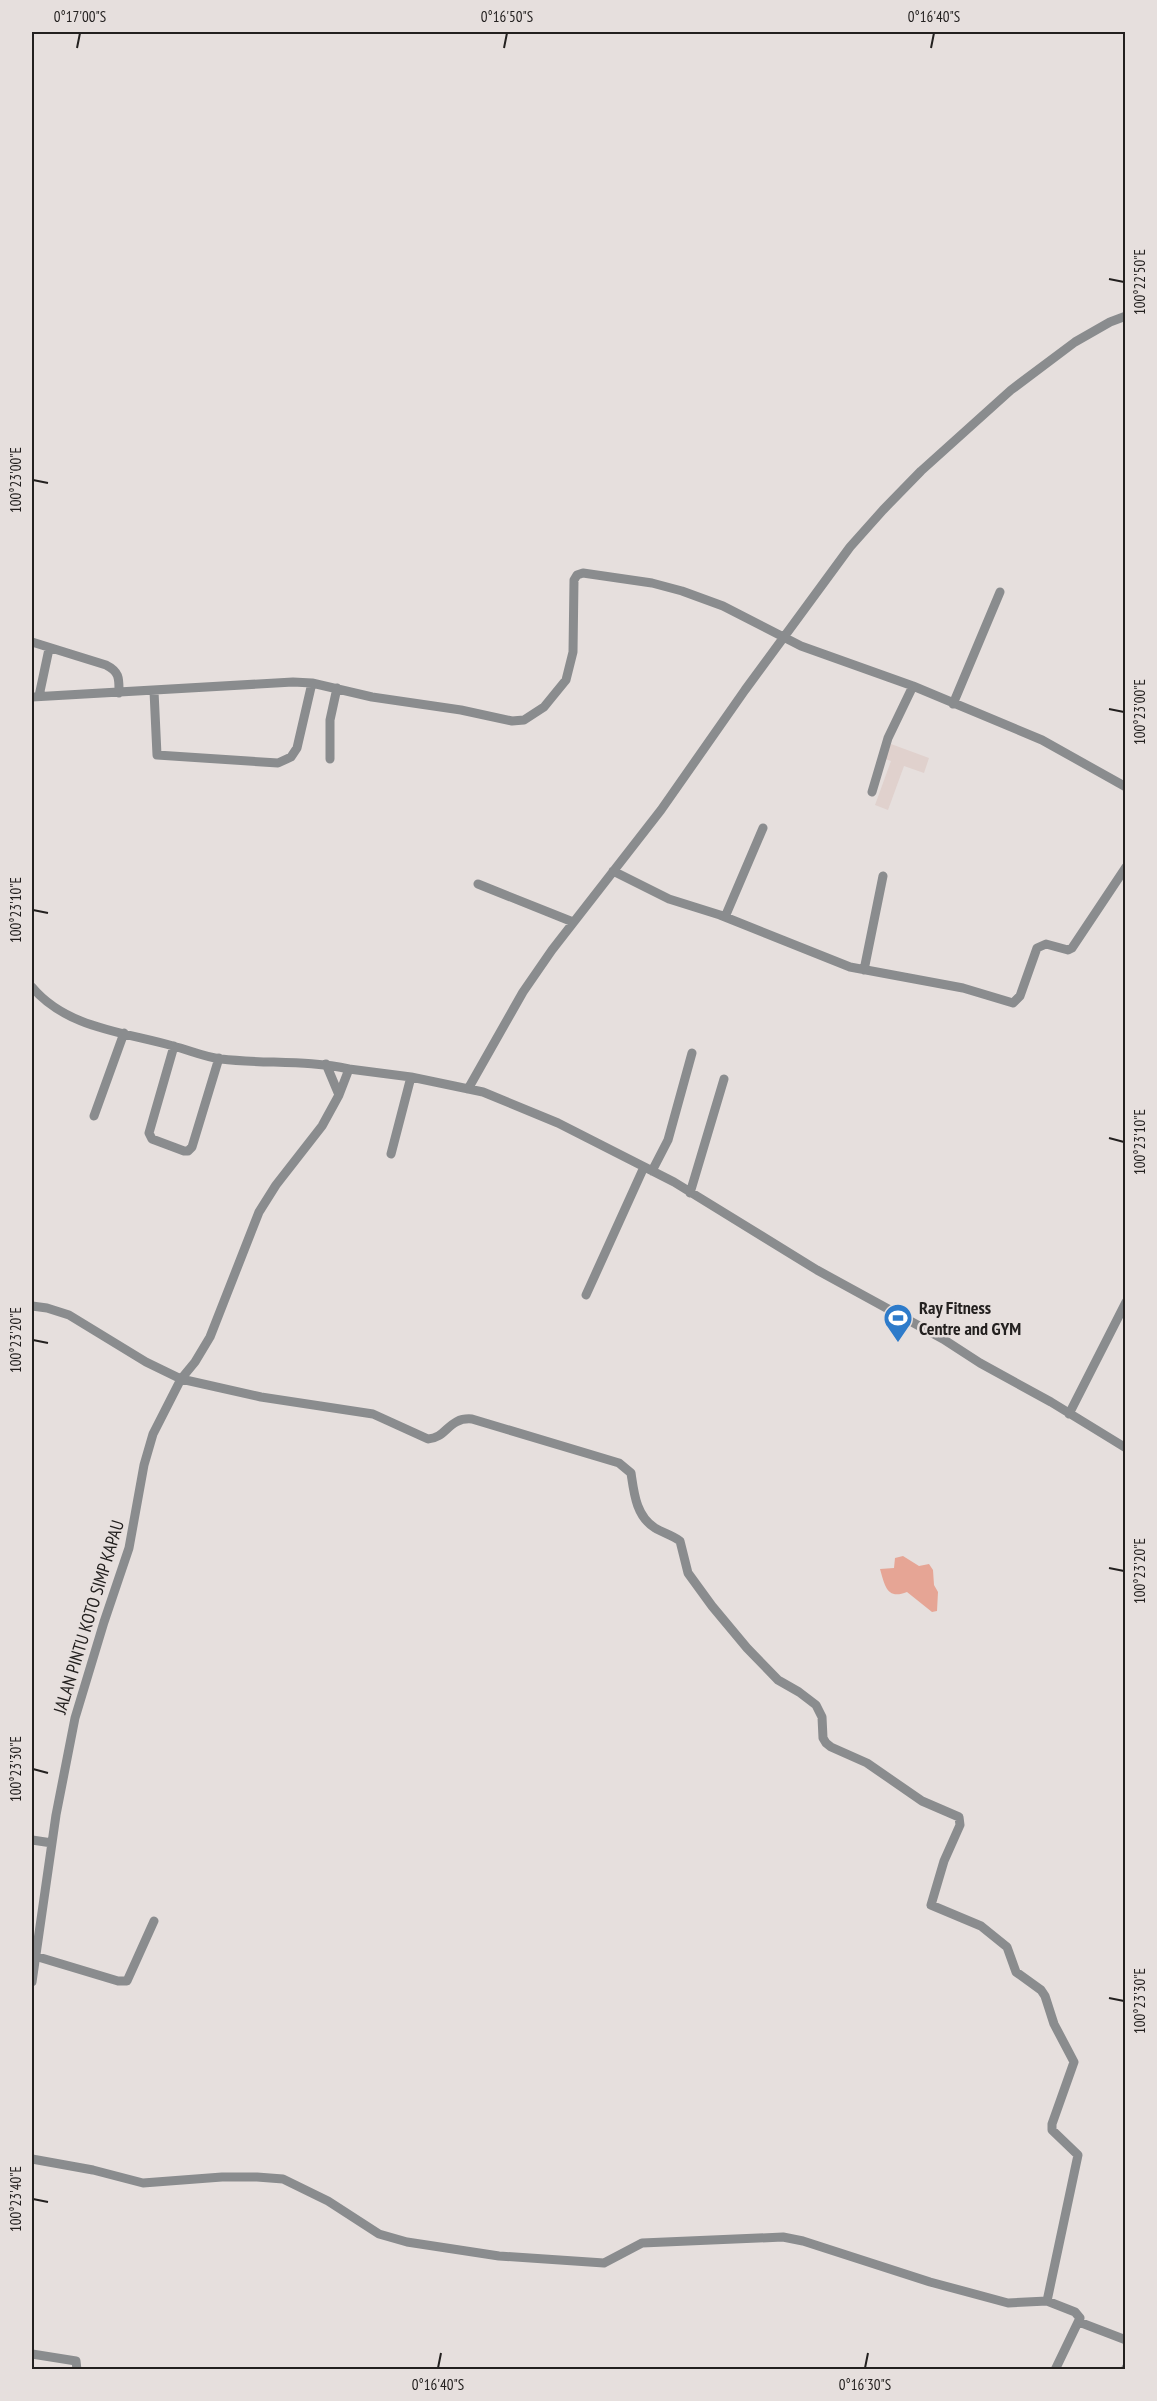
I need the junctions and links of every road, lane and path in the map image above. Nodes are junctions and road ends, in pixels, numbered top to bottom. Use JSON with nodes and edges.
{"nodes":[{"id":1,"x":1125,"y":316,"type":"edge"},
{"id":2,"x":1000,"y":592,"type":"dead end"},
{"id":3,"x":784,"y":637,"type":"junction"},
{"id":4,"x":32,"y":642,"type":"edge"},
{"id":5,"x":49,"y":649,"type":"junction"},
{"id":6,"x":312,"y":683,"type":"junction"},
{"id":7,"x":913,"y":686,"type":"junction"},
{"id":8,"x":337,"y":688,"type":"junction"},
{"id":9,"x":154,"y":691,"type":"junction"},
{"id":10,"x":119,"y":693,"type":"junction"},
{"id":11,"x":35,"y":697,"type":"edge"},
{"id":12,"x":953,"y":704,"type":"junction"},
{"id":13,"x":330,"y":759,"type":"dead end"},
{"id":14,"x":1125,"y":787,"type":"edge"},
{"id":15,"x":872,"y":792,"type":"dead end"},
{"id":16,"x":763,"y":828,"type":"dead end"},
{"id":17,"x":1125,"y":867,"type":"edge"},
{"id":18,"x":613,"y":871,"type":"junction"},
{"id":19,"x":882,"y":876,"type":"dead end"},
{"id":20,"x":478,"y":884,"type":"dead end"},
{"id":21,"x":725,"y":917,"type":"junction"},
{"id":22,"x":573,"y":922,"type":"junction"},
{"id":23,"x":864,"y":970,"type":"junction"},
{"id":24,"x":32,"y":987,"type":"edge"},
{"id":25,"x":124,"y":1034,"type":"junction"},
{"id":26,"x":174,"y":1046,"type":"junction"},
{"id":27,"x":692,"y":1053,"type":"dead end"},
{"id":28,"x":219,"y":1059,"type":"junction"},
{"id":29,"x":326,"y":1064,"type":"junction"},
{"id":30,"x":349,"y":1069,"type":"junction"},
{"id":31,"x":411,"y":1077,"type":"junction"},
{"id":32,"x":724,"y":1079,"type":"dead end"},
{"id":33,"x":468,"y":1089,"type":"junction"},
{"id":34,"x":339,"y":1095,"type":"junction"},
{"id":35,"x":94,"y":1116,"type":"dead end"},
{"id":36,"x":391,"y":1154,"type":"dead end"},
{"id":37,"x":648,"y":1169,"type":"junction"},
{"id":38,"x":690,"y":1193,"type":"junction"},
{"id":39,"x":586,"y":1294,"type":"dead end"},
{"id":40,"x":1125,"y":1302,"type":"edge"},
{"id":41,"x":32,"y":1306,"type":"edge"},
{"id":42,"x":181,"y":1378,"type":"junction"},
{"id":43,"x":1070,"y":1414,"type":"junction"},
{"id":44,"x":1125,"y":1448,"type":"edge"},
{"id":45,"x":32,"y":1840,"type":"edge"},
{"id":46,"x":52,"y":1843,"type":"junction"},
{"id":47,"x":154,"y":1921,"type":"dead end"},
{"id":48,"x":35,"y":1956,"type":"junction"},
{"id":49,"x":32,"y":1982,"type":"edge"},
{"id":50,"x":32,"y":2159,"type":"edge"},
{"id":51,"x":1047,"y":2301,"type":"junction"},
{"id":52,"x":1079,"y":2322,"type":"junction"},
{"id":53,"x":1125,"y":2340,"type":"edge"},
{"id":54,"x":32,"y":2354,"type":"edge"},
{"id":55,"x":77,"y":2370,"type":"edge"},
{"id":56,"x":1055,"y":2370,"type":"edge"}],
"edges":[{"from":1,"to":3,"type":"street"},
{"from":2,"to":12,"type":"street"},
{"from":3,"to":7,"type":"street"},
{"from":3,"to":8,"type":"street"},
{"from":3,"to":18,"type":"street"},
{"from":4,"to":5,"type":"street"},
{"from":5,"to":10,"type":"street"},
{"from":5,"to":11,"type":"street"},
{"from":6,"to":8,"type":"street"},
{"from":6,"to":9,"type":"street"},
{"from":6,"to":9,"type":"street"},
{"from":7,"to":12,"type":"street"},
{"from":7,"to":15,"type":"street"},
{"from":8,"to":13,"type":"street"},
{"from":9,"to":10,"type":"street"},
{"from":10,"to":11,"type":"street"},
{"from":12,"to":14,"type":"street"},
{"from":16,"to":21,"type":"street"},
{"from":17,"to":23,"type":"street"},
{"from":18,"to":21,"type":"street"},
{"from":18,"to":22,"type":"street"},
{"from":19,"to":23,"type":"street"},
{"from":20,"to":22,"type":"street"},
{"from":21,"to":23,"type":"street"},
{"from":22,"to":33,"type":"street"},
{"from":24,"to":25,"type":"street"},
{"from":25,"to":26,"type":"street"},
{"from":25,"to":35,"type":"street"},
{"from":26,"to":28,"type":"street"},
{"from":26,"to":28,"type":"street"},
{"from":27,"to":37,"type":"street"},
{"from":28,"to":29,"type":"street"},
{"from":29,"to":30,"type":"street"},
{"from":29,"to":34,"type":"street"},
{"from":30,"to":31,"type":"street"},
{"from":30,"to":34,"type":"street","name":"JALAN PINTU KOTO SIMP KAPAU"},
{"from":31,"to":33,"type":"street"},
{"from":31,"to":36,"type":"street"},
{"from":32,"to":38,"type":"street"},
{"from":33,"to":37,"type":"street"},
{"from":34,"to":42,"type":"street","name":"JALAN PINTU KOTO SIMP KAPAU"},
{"from":37,"to":38,"type":"street"},
{"from":37,"to":39,"type":"street"},
{"from":38,"to":43,"type":"street"},
{"from":40,"to":43,"type":"street"},
{"from":41,"to":42,"type":"street"},
{"from":42,"to":46,"type":"street","name":"JALAN PINTU KOTO SIMP KAPAU"},
{"from":42,"to":51,"type":"street"},
{"from":43,"to":44,"type":"street"},
{"from":45,"to":46,"type":"street"},
{"from":46,"to":48,"type":"street","name":"JALAN PINTU KOTO SIMP KAPAU"},
{"from":47,"to":48,"type":"street"},
{"from":48,"to":49,"type":"street","name":"JALAN PINTU KOTO SIMP KAPAU"},
{"from":50,"to":51,"type":"street"},
{"from":51,"to":52,"type":"street"},
{"from":52,"to":53,"type":"street"},
{"from":52,"to":56,"type":"street"},
{"from":54,"to":55,"type":"street"}]}
